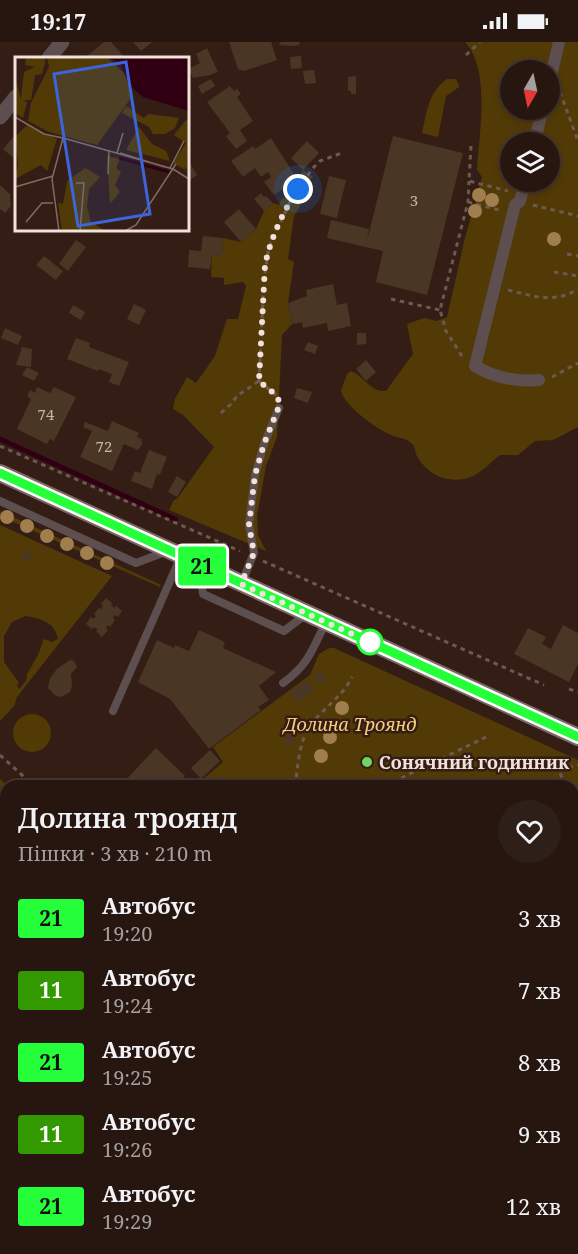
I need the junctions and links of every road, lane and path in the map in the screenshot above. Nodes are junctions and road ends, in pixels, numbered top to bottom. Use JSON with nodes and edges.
{"nodes":[{"id":1,"x":62,"y":42,"type":"edge"},
{"id":2,"x":480,"y":42,"type":"edge"},
{"id":3,"x":559,"y":42,"type":"edge"},
{"id":4,"x":466,"y":55,"type":"dead end"},
{"id":5,"x":50,"y":57,"type":"edge"},
{"id":6,"x":555,"y":60,"type":"edge"},
{"id":7,"x":15,"y":98,"type":"edge"},
{"id":8,"x":0,"y":117,"type":"edge"},
{"id":9,"x":471,"y":146,"type":"dead end"},
{"id":10,"x":342,"y":153,"type":"dead end"},
{"id":11,"x":469,"y":182,"type":"junction"},
{"id":12,"x":522,"y":192,"type":"edge"},
{"id":13,"x":520,"y":198,"type":"junction"},
{"id":14,"x":468,"y":202,"type":"junction"},
{"id":15,"x":513,"y":213,"type":"junction"},
{"id":16,"x":578,"y":216,"type":"edge"},
{"id":17,"x":567,"y":254,"type":"dead end"},
{"id":18,"x":578,"y":256,"type":"edge"},
{"id":19,"x":554,"y":272,"type":"dead end"},
{"id":20,"x":578,"y":276,"type":"edge"},
{"id":21,"x":494,"y":286,"type":"junction"},
{"id":22,"x":578,"y":289,"type":"edge"},
{"id":23,"x":391,"y":299,"type":"dead end"},
{"id":24,"x":440,"y":310,"type":"junction"},
{"id":25,"x":578,"y":363,"type":"edge"},
{"id":26,"x":475,"y":366,"type":"junction"},
{"id":27,"x":539,"y":380,"type":"joint"},
{"id":28,"x":259,"y":381,"type":"junction"},
{"id":29,"x":279,"y":408,"type":"joint"},
{"id":30,"x":221,"y":413,"type":"dead end"},
{"id":31,"x":0,"y":446,"type":"edge"},
{"id":32,"x":0,"y":473,"type":"edge"},
{"id":33,"x":0,"y":501,"type":"edge"},
{"id":34,"x":175,"y":553,"type":"junction"},
{"id":35,"x":253,"y":557,"type":"junction"},
{"id":36,"x":199,"y":564,"type":"junction"},
{"id":37,"x":241,"y":584,"type":"junction"},
{"id":38,"x":306,"y":613,"type":"junction"},
{"id":39,"x":326,"y":622,"type":"junction"},
{"id":40,"x":352,"y":677,"type":"dead end"},
{"id":41,"x":283,"y":683,"type":"dead end"},
{"id":42,"x":544,"y":685,"type":"dead end"},
{"id":43,"x":569,"y":689,"type":"dead end"},
{"id":44,"x":578,"y":692,"type":"edge"},
{"id":45,"x":113,"y":711,"type":"dead end"},
{"id":46,"x":578,"y":736,"type":"edge"},
{"id":47,"x":486,"y":737,"type":"dead end"},
{"id":48,"x":0,"y":755,"type":"edge"},
{"id":49,"x":578,"y":765,"type":"edge"},
{"id":50,"x":27,"y":780,"type":"edge"},
{"id":51,"x":296,"y":780,"type":"edge"},
{"id":52,"x":398,"y":780,"type":"edge"},
{"id":53,"x":563,"y":780,"type":"edge"}],
"edges":[{"from":1,"to":5,"type":"street"},
{"from":2,"to":4,"type":"path"},
{"from":3,"to":6,"type":"street"},
{"from":7,"to":8,"type":"street"},
{"from":9,"to":11,"type":"path"},
{"from":10,"to":28,"type":"path"},
{"from":11,"to":13,"type":"path"},
{"from":11,"to":14,"type":"path"},
{"from":12,"to":13,"type":"street"},
{"from":13,"to":15,"type":"street"},
{"from":13,"to":16,"type":"path"},
{"from":14,"to":15,"type":"path"},
{"from":14,"to":24,"type":"path"},
{"from":15,"to":21,"type":"street"},
{"from":17,"to":18,"type":"path"},
{"from":19,"to":20,"type":"path"},
{"from":21,"to":22,"type":"path"},
{"from":21,"to":26,"type":"street"},
{"from":23,"to":24,"type":"path"},
{"from":24,"to":26,"type":"path"},
{"from":25,"to":27,"type":"path"},
{"from":26,"to":27,"type":"street"},
{"from":28,"to":29,"type":"path"},
{"from":28,"to":30,"type":"path"},
{"from":29,"to":35,"type":"lane"},
{"from":31,"to":35,"type":"path"},
{"from":32,"to":34,"type":"main road"},
{"from":33,"to":34,"type":"lane"},
{"from":34,"to":36,"type":"main road"},
{"from":34,"to":45,"type":"lane"},
{"from":35,"to":37,"type":"lane"},
{"from":35,"to":42,"type":"path"},
{"from":36,"to":37,"type":"main road"},
{"from":36,"to":38,"type":"lane"},
{"from":37,"to":38,"type":"main road"},
{"from":38,"to":39,"type":"main road"},
{"from":39,"to":41,"type":"lane"},
{"from":39,"to":46,"type":"main road"},
{"from":40,"to":51,"type":"path"},
{"from":43,"to":44,"type":"path"},
{"from":47,"to":52,"type":"path"},
{"from":48,"to":50,"type":"path"},
{"from":49,"to":53,"type":"path"}]}
